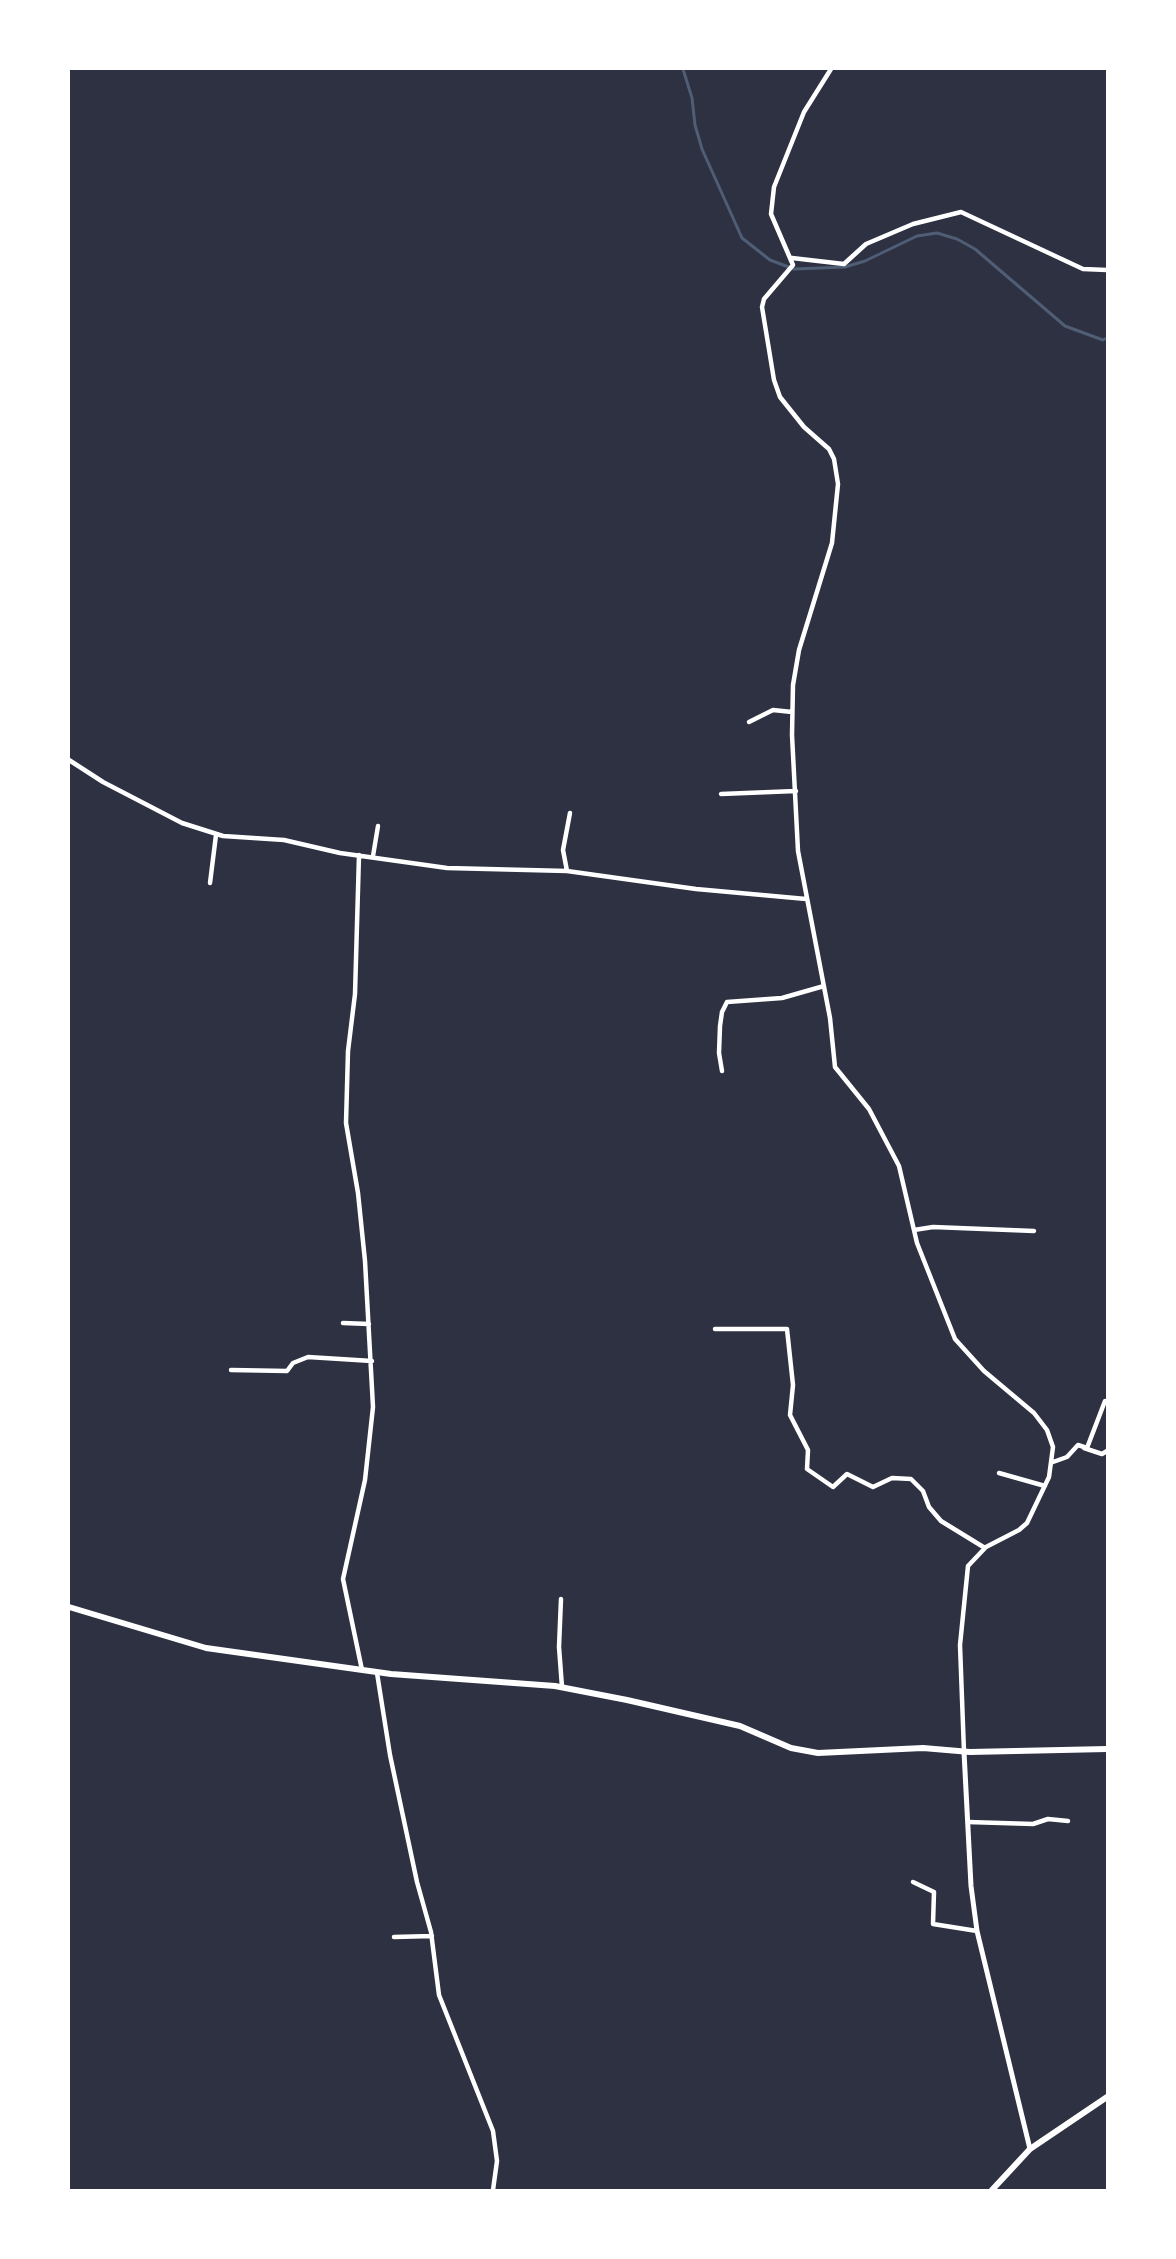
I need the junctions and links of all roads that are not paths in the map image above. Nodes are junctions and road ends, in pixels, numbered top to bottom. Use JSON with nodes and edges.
{"nodes":[{"id":1,"x":831,"y":69,"type":"edge"},
{"id":2,"x":792,"y":258,"type":"junction"},
{"id":3,"x":1107,"y":270,"type":"edge"},
{"id":4,"x":792,"y":712,"type":"junction"},
{"id":5,"x":749,"y":722,"type":"dead end"},
{"id":6,"x":69,"y":760,"type":"edge"},
{"id":7,"x":796,"y":791,"type":"junction"},
{"id":8,"x":721,"y":794,"type":"dead end"},
{"id":9,"x":570,"y":813,"type":"dead end"},
{"id":10,"x":378,"y":826,"type":"dead end"},
{"id":11,"x":216,"y":835,"type":"junction"},
{"id":12,"x":359,"y":855,"type":"junction"},
{"id":13,"x":373,"y":856,"type":"junction"},
{"id":14,"x":567,"y":871,"type":"junction"},
{"id":15,"x":210,"y":883,"type":"dead end"},
{"id":16,"x":806,"y":899,"type":"junction"},
{"id":17,"x":824,"y":986,"type":"junction"},
{"id":18,"x":722,"y":1071,"type":"dead end"},
{"id":19,"x":914,"y":1230,"type":"junction"},
{"id":20,"x":1034,"y":1231,"type":"dead end"},
{"id":21,"x":343,"y":1323,"type":"dead end"},
{"id":22,"x":369,"y":1324,"type":"junction"},
{"id":23,"x":715,"y":1329,"type":"dead end"},
{"id":24,"x":372,"y":1361,"type":"junction"},
{"id":25,"x":231,"y":1370,"type":"dead end"},
{"id":26,"x":1105,"y":1401,"type":"dead end"},
{"id":27,"x":1084,"y":1448,"type":"junction"},
{"id":28,"x":1107,"y":1451,"type":"edge"},
{"id":29,"x":1053,"y":1462,"type":"junction"},
{"id":30,"x":999,"y":1473,"type":"dead end"},
{"id":31,"x":1045,"y":1486,"type":"junction"},
{"id":32,"x":985,"y":1548,"type":"junction"},
{"id":33,"x":561,"y":1599,"type":"dead end"},
{"id":34,"x":69,"y":1607,"type":"edge"},
{"id":35,"x":362,"y":1670,"type":"junction"},
{"id":36,"x":377,"y":1673,"type":"junction"},
{"id":37,"x":562,"y":1688,"type":"junction"},
{"id":38,"x":1107,"y":1749,"type":"edge"},
{"id":39,"x":964,"y":1752,"type":"junction"},
{"id":40,"x":1068,"y":1821,"type":"dead end"},
{"id":41,"x":968,"y":1822,"type":"junction"},
{"id":42,"x":913,"y":1882,"type":"dead end"},
{"id":43,"x":977,"y":1931,"type":"junction"},
{"id":44,"x":394,"y":1936,"type":"dead end"},
{"id":45,"x":432,"y":1936,"type":"junction"},
{"id":46,"x":1107,"y":2097,"type":"edge"},
{"id":47,"x":1030,"y":2149,"type":"junction"},
{"id":48,"x":494,"y":2190,"type":"edge"},
{"id":49,"x":992,"y":2190,"type":"edge"}],
"edges":[{"from":1,"to":2,"type":"street"},
{"from":2,"to":3,"type":"street"},
{"from":2,"to":4,"type":"street"},
{"from":4,"to":5,"type":"street"},
{"from":4,"to":7,"type":"street"},
{"from":6,"to":11,"type":"street"},
{"from":7,"to":8,"type":"street"},
{"from":7,"to":16,"type":"street"},
{"from":9,"to":14,"type":"street"},
{"from":10,"to":13,"type":"street"},
{"from":11,"to":12,"type":"street"},
{"from":11,"to":15,"type":"street"},
{"from":12,"to":13,"type":"street"},
{"from":12,"to":22,"type":"street"},
{"from":13,"to":14,"type":"street"},
{"from":14,"to":16,"type":"street"},
{"from":16,"to":17,"type":"street"},
{"from":17,"to":18,"type":"street"},
{"from":17,"to":19,"type":"street"},
{"from":19,"to":20,"type":"street"},
{"from":19,"to":29,"type":"street"},
{"from":21,"to":22,"type":"street"},
{"from":22,"to":24,"type":"street"},
{"from":23,"to":32,"type":"street"},
{"from":24,"to":25,"type":"street"},
{"from":24,"to":35,"type":"street"},
{"from":26,"to":27,"type":"street"},
{"from":27,"to":28,"type":"street"},
{"from":27,"to":29,"type":"street"},
{"from":29,"to":31,"type":"street"},
{"from":30,"to":31,"type":"street"},
{"from":31,"to":32,"type":"street"},
{"from":32,"to":39,"type":"street"},
{"from":33,"to":37,"type":"street"},
{"from":34,"to":35,"type":"main road"},
{"from":35,"to":36,"type":"main road"},
{"from":36,"to":37,"type":"main road"},
{"from":36,"to":45,"type":"street"},
{"from":37,"to":39,"type":"main road"},
{"from":38,"to":39,"type":"main road"},
{"from":39,"to":41,"type":"street"},
{"from":40,"to":41,"type":"street"},
{"from":41,"to":43,"type":"street"},
{"from":42,"to":43,"type":"street"},
{"from":43,"to":47,"type":"street"},
{"from":44,"to":45,"type":"street"},
{"from":45,"to":48,"type":"street"},
{"from":46,"to":47,"type":"main road"},
{"from":47,"to":49,"type":"main road"}]}
